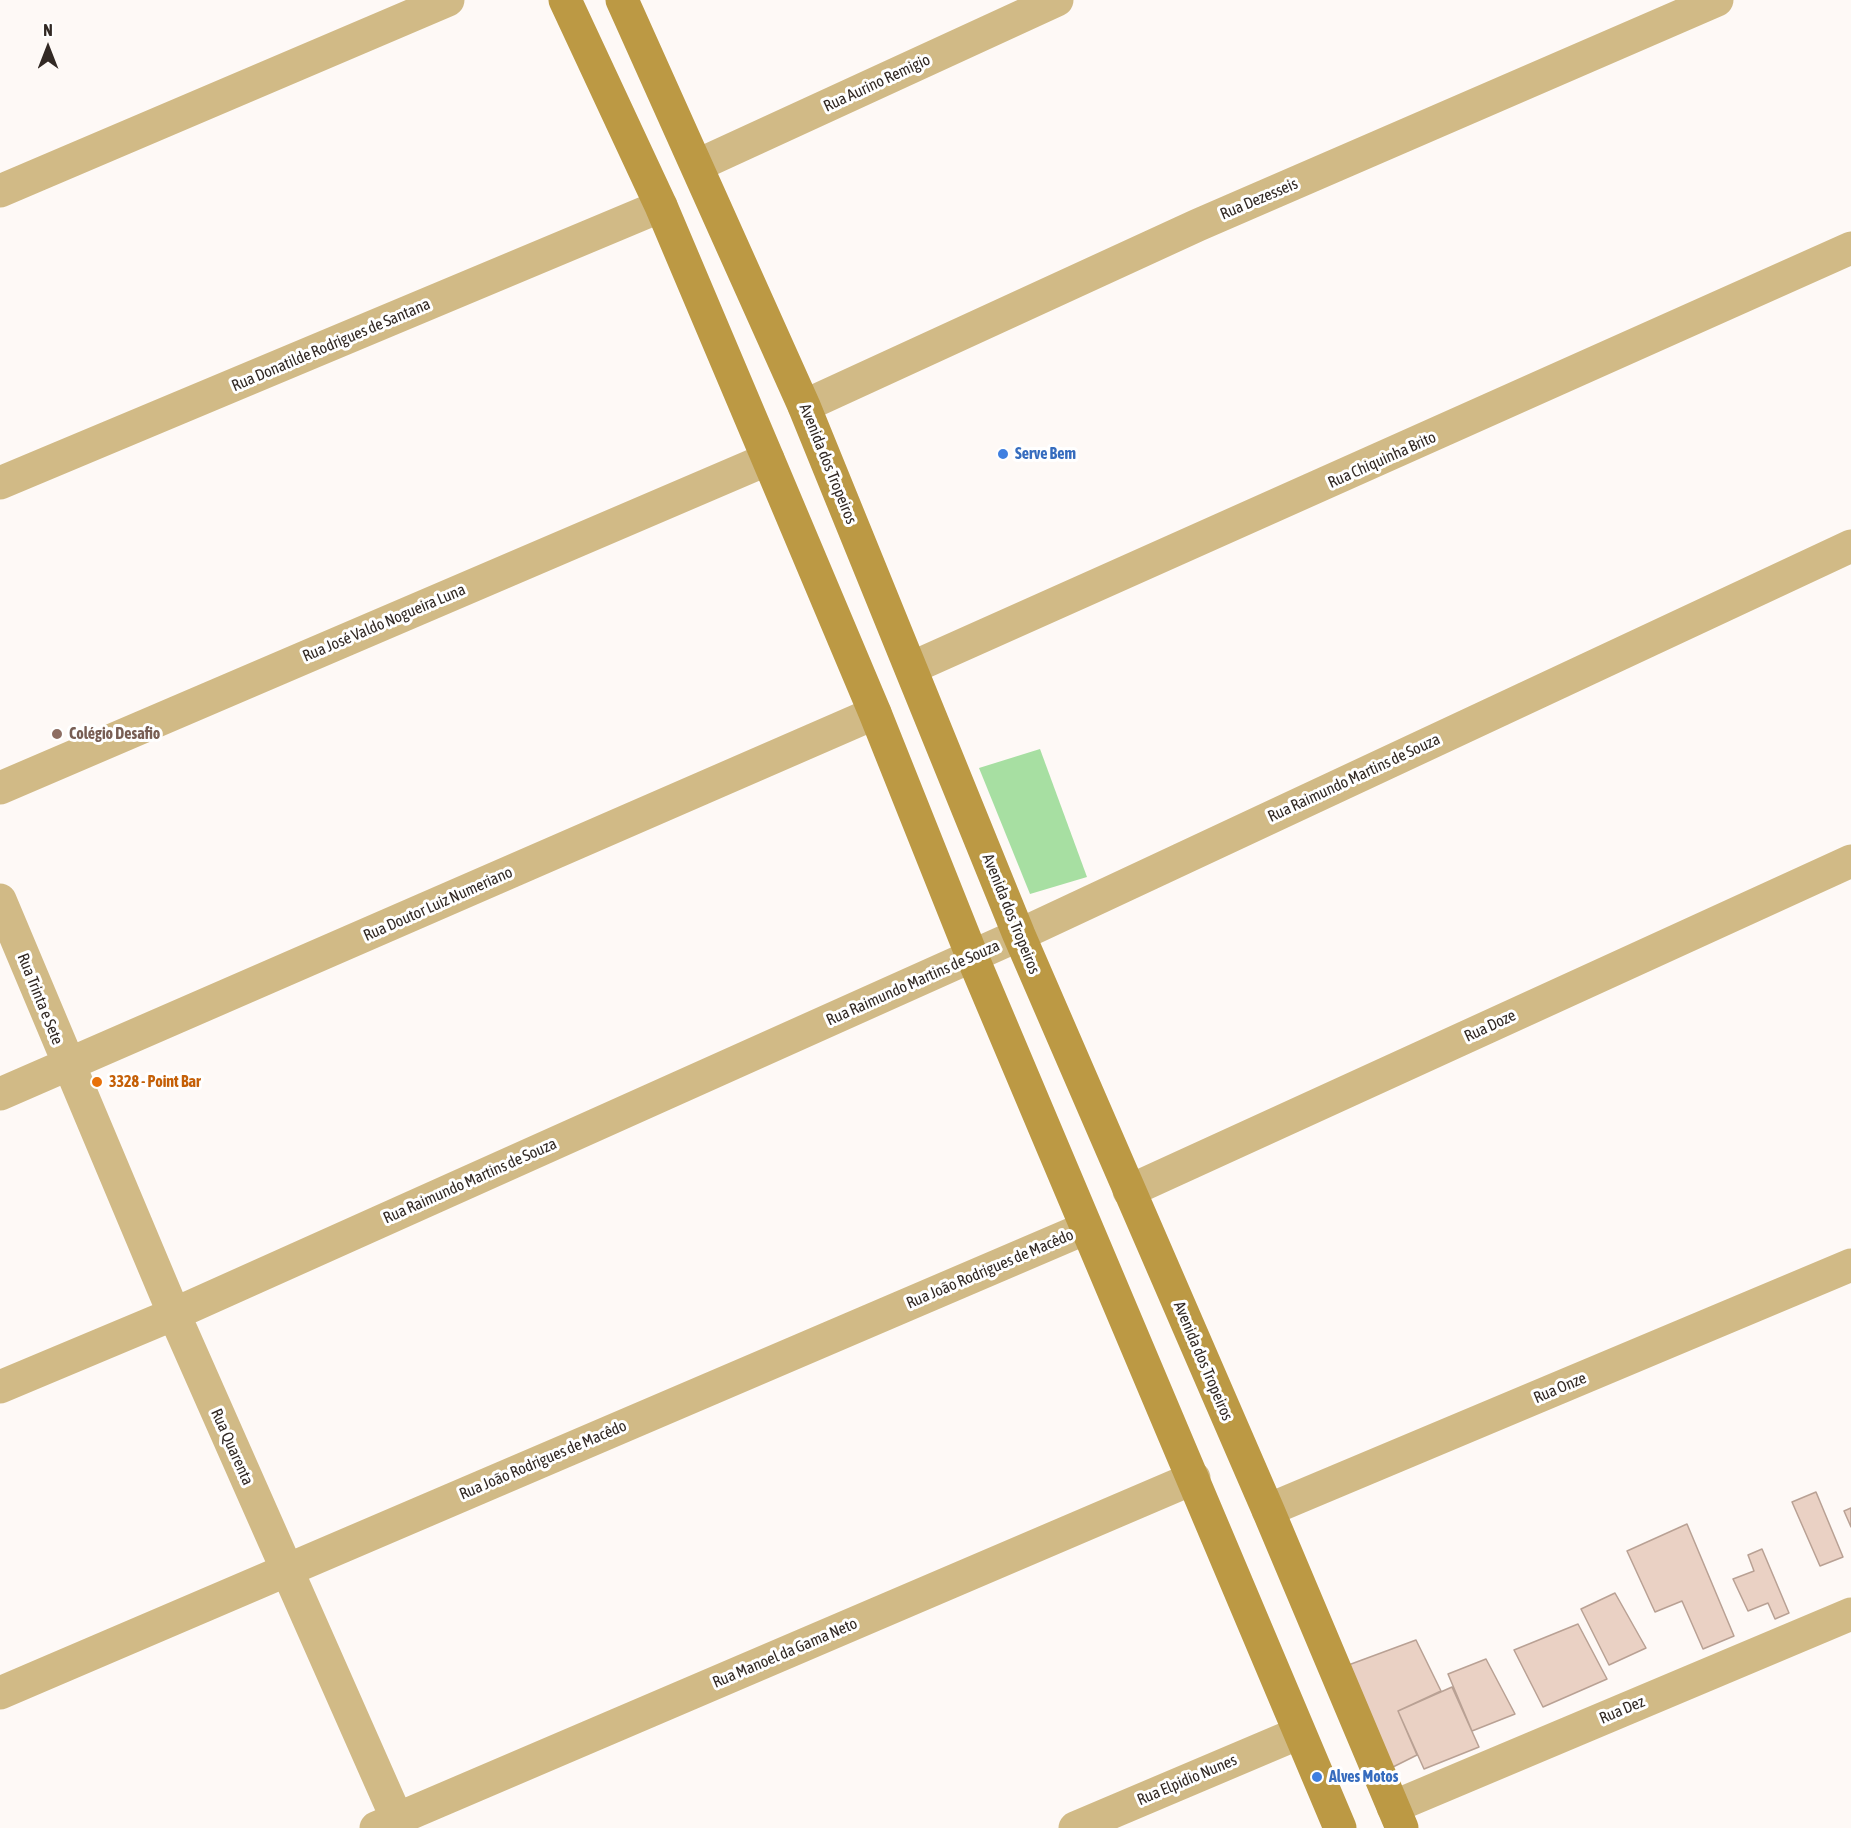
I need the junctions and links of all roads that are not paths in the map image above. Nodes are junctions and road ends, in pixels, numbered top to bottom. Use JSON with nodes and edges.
{"nodes":[{"id":1,"x":448,"y":0,"type":"edge"},
{"id":2,"x":565,"y":0,"type":"edge"},
{"id":3,"x":622,"y":0,"type":"edge"},
{"id":4,"x":1057,"y":0,"type":"edge"},
{"id":5,"x":1717,"y":0,"type":"edge"},
{"id":6,"x":698,"y":165,"type":"junction"},
{"id":7,"x":0,"y":191,"type":"edge"},
{"id":8,"x":661,"y":206,"type":"junction"},
{"id":9,"x":1851,"y":248,"type":"edge"},
{"id":10,"x":771,"y":333,"type":"junction"},
{"id":11,"x":724,"y":354,"type":"junction"},
{"id":12,"x":804,"y":406,"type":"junction"},
{"id":13,"x":768,"y":459,"type":"junction"},
{"id":14,"x":0,"y":483,"type":"edge"},
{"id":15,"x":1851,"y":546,"type":"edge"},
{"id":16,"x":911,"y":668,"type":"junction"},
{"id":17,"x":875,"y":713,"type":"junction"},
{"id":18,"x":0,"y":788,"type":"edge"},
{"id":19,"x":1851,"y":861,"type":"edge"},
{"id":20,"x":0,"y":900,"type":"edge"},
{"id":21,"x":1019,"y":935,"type":"junction"},
{"id":22,"x":972,"y":956,"type":"junction"},
{"id":23,"x":67,"y":1065,"type":"junction"},
{"id":24,"x":0,"y":1094,"type":"edge"},
{"id":25,"x":1129,"y":1191,"type":"junction"},
{"id":26,"x":1086,"y":1228,"type":"junction"},
{"id":27,"x":1851,"y":1265,"type":"edge"},
{"id":28,"x":174,"y":1314,"type":"junction"},
{"id":29,"x":0,"y":1387,"type":"edge"},
{"id":30,"x":1194,"y":1478,"type":"junction"},
{"id":31,"x":1268,"y":1510,"type":"junction"},
{"id":32,"x":287,"y":1570,"type":"junction"},
{"id":33,"x":1851,"y":1614,"type":"edge"},
{"id":34,"x":0,"y":1693,"type":"edge"},
{"id":35,"x":1299,"y":1733,"type":"junction"},
{"id":36,"x":1398,"y":1817,"type":"edge"},
{"id":37,"x":392,"y":1825,"type":"edge"},
{"id":38,"x":1075,"y":1828,"type":"edge"},
{"id":39,"x":1340,"y":1828,"type":"edge"}],
"edges":[{"from":1,"to":7,"type":"street"},
{"from":2,"to":8,"type":"main road"},
{"from":3,"to":6,"type":"main road","name":"Avenida dos Tropeiros"},
{"from":4,"to":6,"type":"street","name":"Rua Aurino Remigio"},
{"from":5,"to":12,"type":"street","name":"Rua Dezesseis"},
{"from":6,"to":10,"type":"main road","name":"Avenida dos Tropeiros"},
{"from":8,"to":11,"type":"main road"},
{"from":8,"to":14,"type":"street","name":"Rua Donatilde Rodrigues de Santana"},
{"from":9,"to":16,"type":"street","name":"Rua Chiquinha Brito"},
{"from":10,"to":11,"type":"main road"},
{"from":10,"to":12,"type":"main road","name":"Avenida dos Tropeiros"},
{"from":11,"to":13,"type":"main road"},
{"from":12,"to":16,"type":"main road","name":"Avenida dos Tropeiros"},
{"from":13,"to":17,"type":"main road"},
{"from":13,"to":18,"type":"street","name":"Rua José Valdo Nogueira Luna"},
{"from":15,"to":21,"type":"street","name":"Rua Raimundo Martins de Souza"},
{"from":16,"to":21,"type":"main road","name":"Avenida dos Tropeiros"},
{"from":17,"to":22,"type":"main road"},
{"from":17,"to":23,"type":"street","name":"Rua Doutor Luiz Numeriano"},
{"from":19,"to":25,"type":"street","name":"Rua Doze"},
{"from":20,"to":23,"type":"street","name":"Rua Trinta e Sete"},
{"from":21,"to":22,"type":"street","name":"Rua Raimundo Martins de Souza"},
{"from":21,"to":25,"type":"main road","name":"Avenida dos Tropeiros"},
{"from":22,"to":26,"type":"main road"},
{"from":22,"to":28,"type":"street","name":"Rua Raimundo Martins de Souza"},
{"from":23,"to":24,"type":"street","name":"Rua Doutor Luiz Numeriano"},
{"from":23,"to":28,"type":"street","name":"Rua Quarenta"},
{"from":25,"to":31,"type":"main road","name":"Avenida dos Tropeiros"},
{"from":26,"to":30,"type":"main road"},
{"from":26,"to":32,"type":"street","name":"Rua João Rodrigues de Macêdo"},
{"from":27,"to":31,"type":"street","name":"Rua Onze"},
{"from":28,"to":29,"type":"street","name":"Rua Raimundo Martins de Souza"},
{"from":28,"to":32,"type":"street","name":"Rua Quarenta"},
{"from":30,"to":35,"type":"main road"},
{"from":30,"to":37,"type":"street","name":"Rua Manoel da Gama Neto"},
{"from":31,"to":36,"type":"main road","name":"Avenida dos Tropeiros"},
{"from":32,"to":34,"type":"street","name":"Rua João Rodrigues de Macêdo"},
{"from":32,"to":37,"type":"street","name":"Rua Quarenta"},
{"from":33,"to":36,"type":"street","name":"Rua Dez"},
{"from":35,"to":38,"type":"street","name":"Rua Elpidio Nunes"},
{"from":35,"to":39,"type":"main road"}]}
